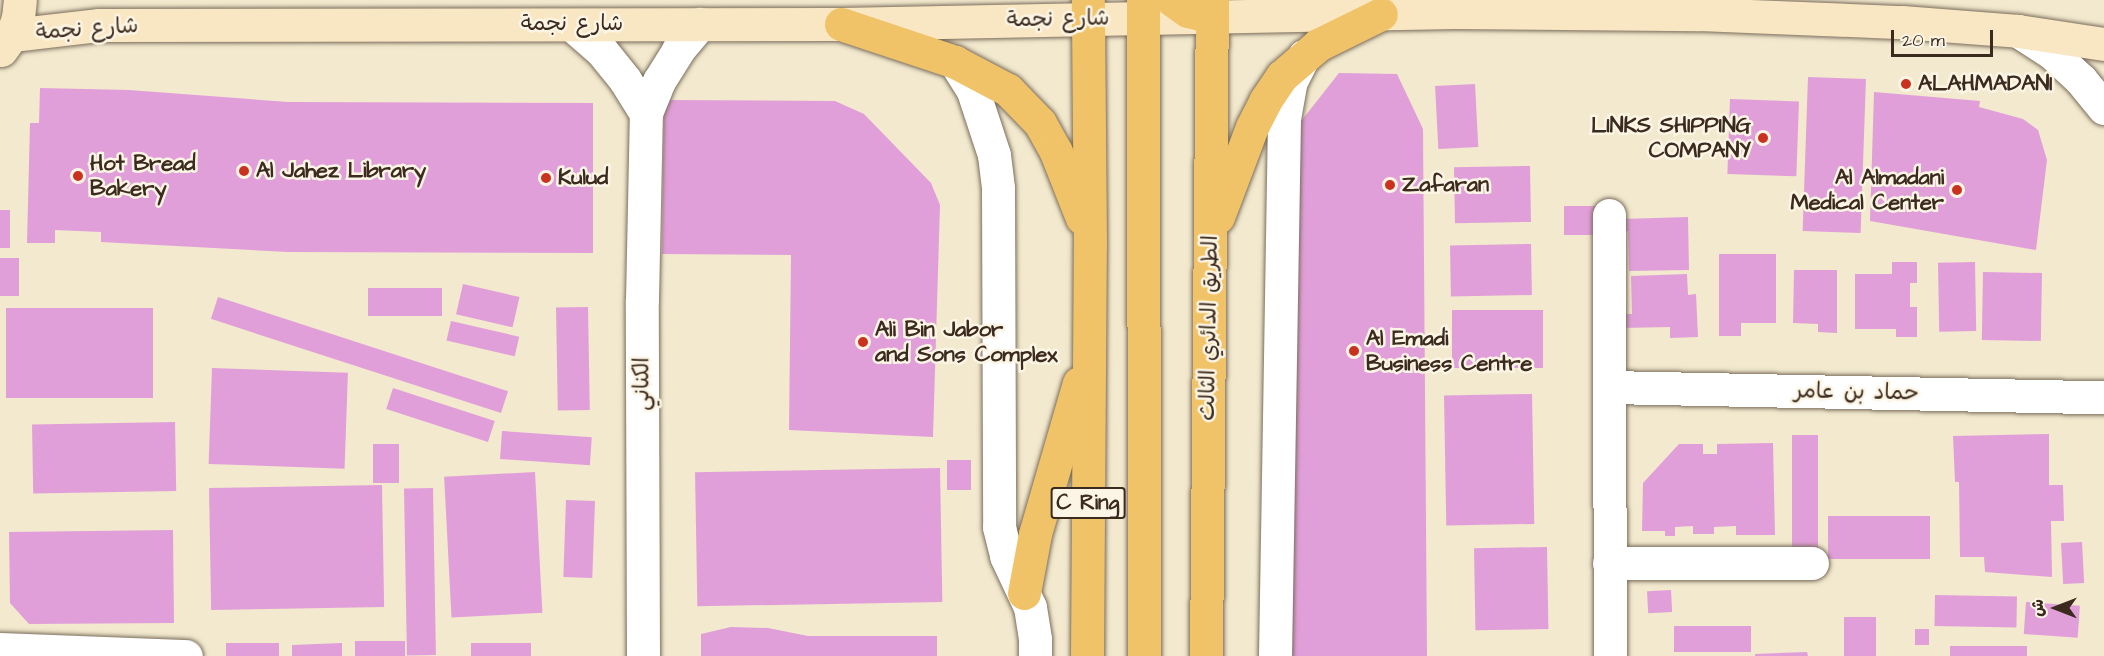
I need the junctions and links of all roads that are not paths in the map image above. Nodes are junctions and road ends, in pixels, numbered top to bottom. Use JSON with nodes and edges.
{"nodes":[{"id":1,"x":20,"y":0,"type":"edge"},
{"id":2,"x":1172,"y":0,"type":"edge"},
{"id":3,"x":1212,"y":8,"type":"edge"},
{"id":4,"x":1088,"y":9,"type":"edge"},
{"id":5,"x":1143,"y":9,"type":"edge"},
{"id":6,"x":1381,"y":14,"type":"junction"},
{"id":7,"x":700,"y":24,"type":"junction"},
{"id":8,"x":841,"y":24,"type":"junction"},
{"id":9,"x":572,"y":25,"type":"junction"},
{"id":10,"x":2018,"y":31,"type":"junction"},
{"id":11,"x":6,"y":43,"type":"edge"},
{"id":12,"x":2104,"y":44,"type":"edge"},
{"id":13,"x":1304,"y":55,"type":"junction"},
{"id":14,"x":955,"y":62,"type":"junction"},
{"id":15,"x":2104,"y":108,"type":"edge"},
{"id":16,"x":646,"y":113,"type":"junction"},
{"id":17,"x":1609,"y":215,"type":"dead end"},
{"id":18,"x":1210,"y":238,"type":"junction"},
{"id":19,"x":1090,"y":246,"type":"junction"},
{"id":20,"x":1089,"y":350,"type":"junction"},
{"id":21,"x":1609,"y":387,"type":"junction"},
{"id":22,"x":2104,"y":397,"type":"edge"},
{"id":23,"x":1609,"y":563,"type":"junction"},
{"id":24,"x":1812,"y":563,"type":"dead end"},
{"id":25,"x":1024,"y":593,"type":"junction"},
{"id":26,"x":0,"y":649,"type":"edge"},
{"id":27,"x":186,"y":656,"type":"edge"},
{"id":28,"x":643,"y":656,"type":"edge"},
{"id":29,"x":1035,"y":656,"type":"edge"},
{"id":30,"x":1087,"y":656,"type":"edge"},
{"id":31,"x":1144,"y":656,"type":"edge"},
{"id":32,"x":1206,"y":656,"type":"edge"},
{"id":33,"x":1275,"y":656,"type":"edge"},
{"id":34,"x":1610,"y":656,"type":"edge"}],
"edges":[{"from":1,"to":11,"type":"main road"},
{"from":2,"to":3,"type":"highway"},
{"from":3,"to":5,"type":"main road","name":"شارع نجمة"},
{"from":3,"to":6,"type":"main road","name":"شارع نجمة"},
{"from":3,"to":18,"type":"highway","name":"الطريق الدائري الثالث"},
{"from":4,"to":5,"type":"main road","name":"شارع نجمة"},
{"from":4,"to":8,"type":"main road","name":"شارع نجمة"},
{"from":4,"to":19,"type":"highway","number":"C Ring"},
{"from":5,"to":31,"type":"highway"},
{"from":6,"to":10,"type":"main road","name":"شارع نجمة"},
{"from":6,"to":13,"type":"highway"},
{"from":7,"to":8,"type":"main road","name":"شارع نجمة"},
{"from":7,"to":9,"type":"main road","name":"شارع نجمة"},
{"from":7,"to":16,"type":"street","name":"الكناني"},
{"from":8,"to":14,"type":"highway"},
{"from":9,"to":11,"type":"main road","name":"شارع نجمة"},
{"from":9,"to":16,"type":"street"},
{"from":10,"to":12,"type":"main road","name":"شارع نجمة"},
{"from":10,"to":15,"type":"street"},
{"from":13,"to":18,"type":"highway"},
{"from":13,"to":33,"type":"street"},
{"from":14,"to":19,"type":"highway"},
{"from":14,"to":25,"type":"street"},
{"from":16,"to":28,"type":"street","name":"الكناني"},
{"from":17,"to":21,"type":"street"},
{"from":18,"to":32,"type":"highway","name":"الطريق الدائري الثالث"},
{"from":19,"to":20,"type":"highway","number":"C Ring"},
{"from":20,"to":25,"type":"highway"},
{"from":20,"to":30,"type":"highway","number":"C Ring"},
{"from":21,"to":22,"type":"street","name":"حماد بن عامر"},
{"from":21,"to":23,"type":"street"},
{"from":23,"to":24,"type":"street"},
{"from":23,"to":34,"type":"street"},
{"from":25,"to":29,"type":"street"},
{"from":26,"to":27,"type":"street"}]}
